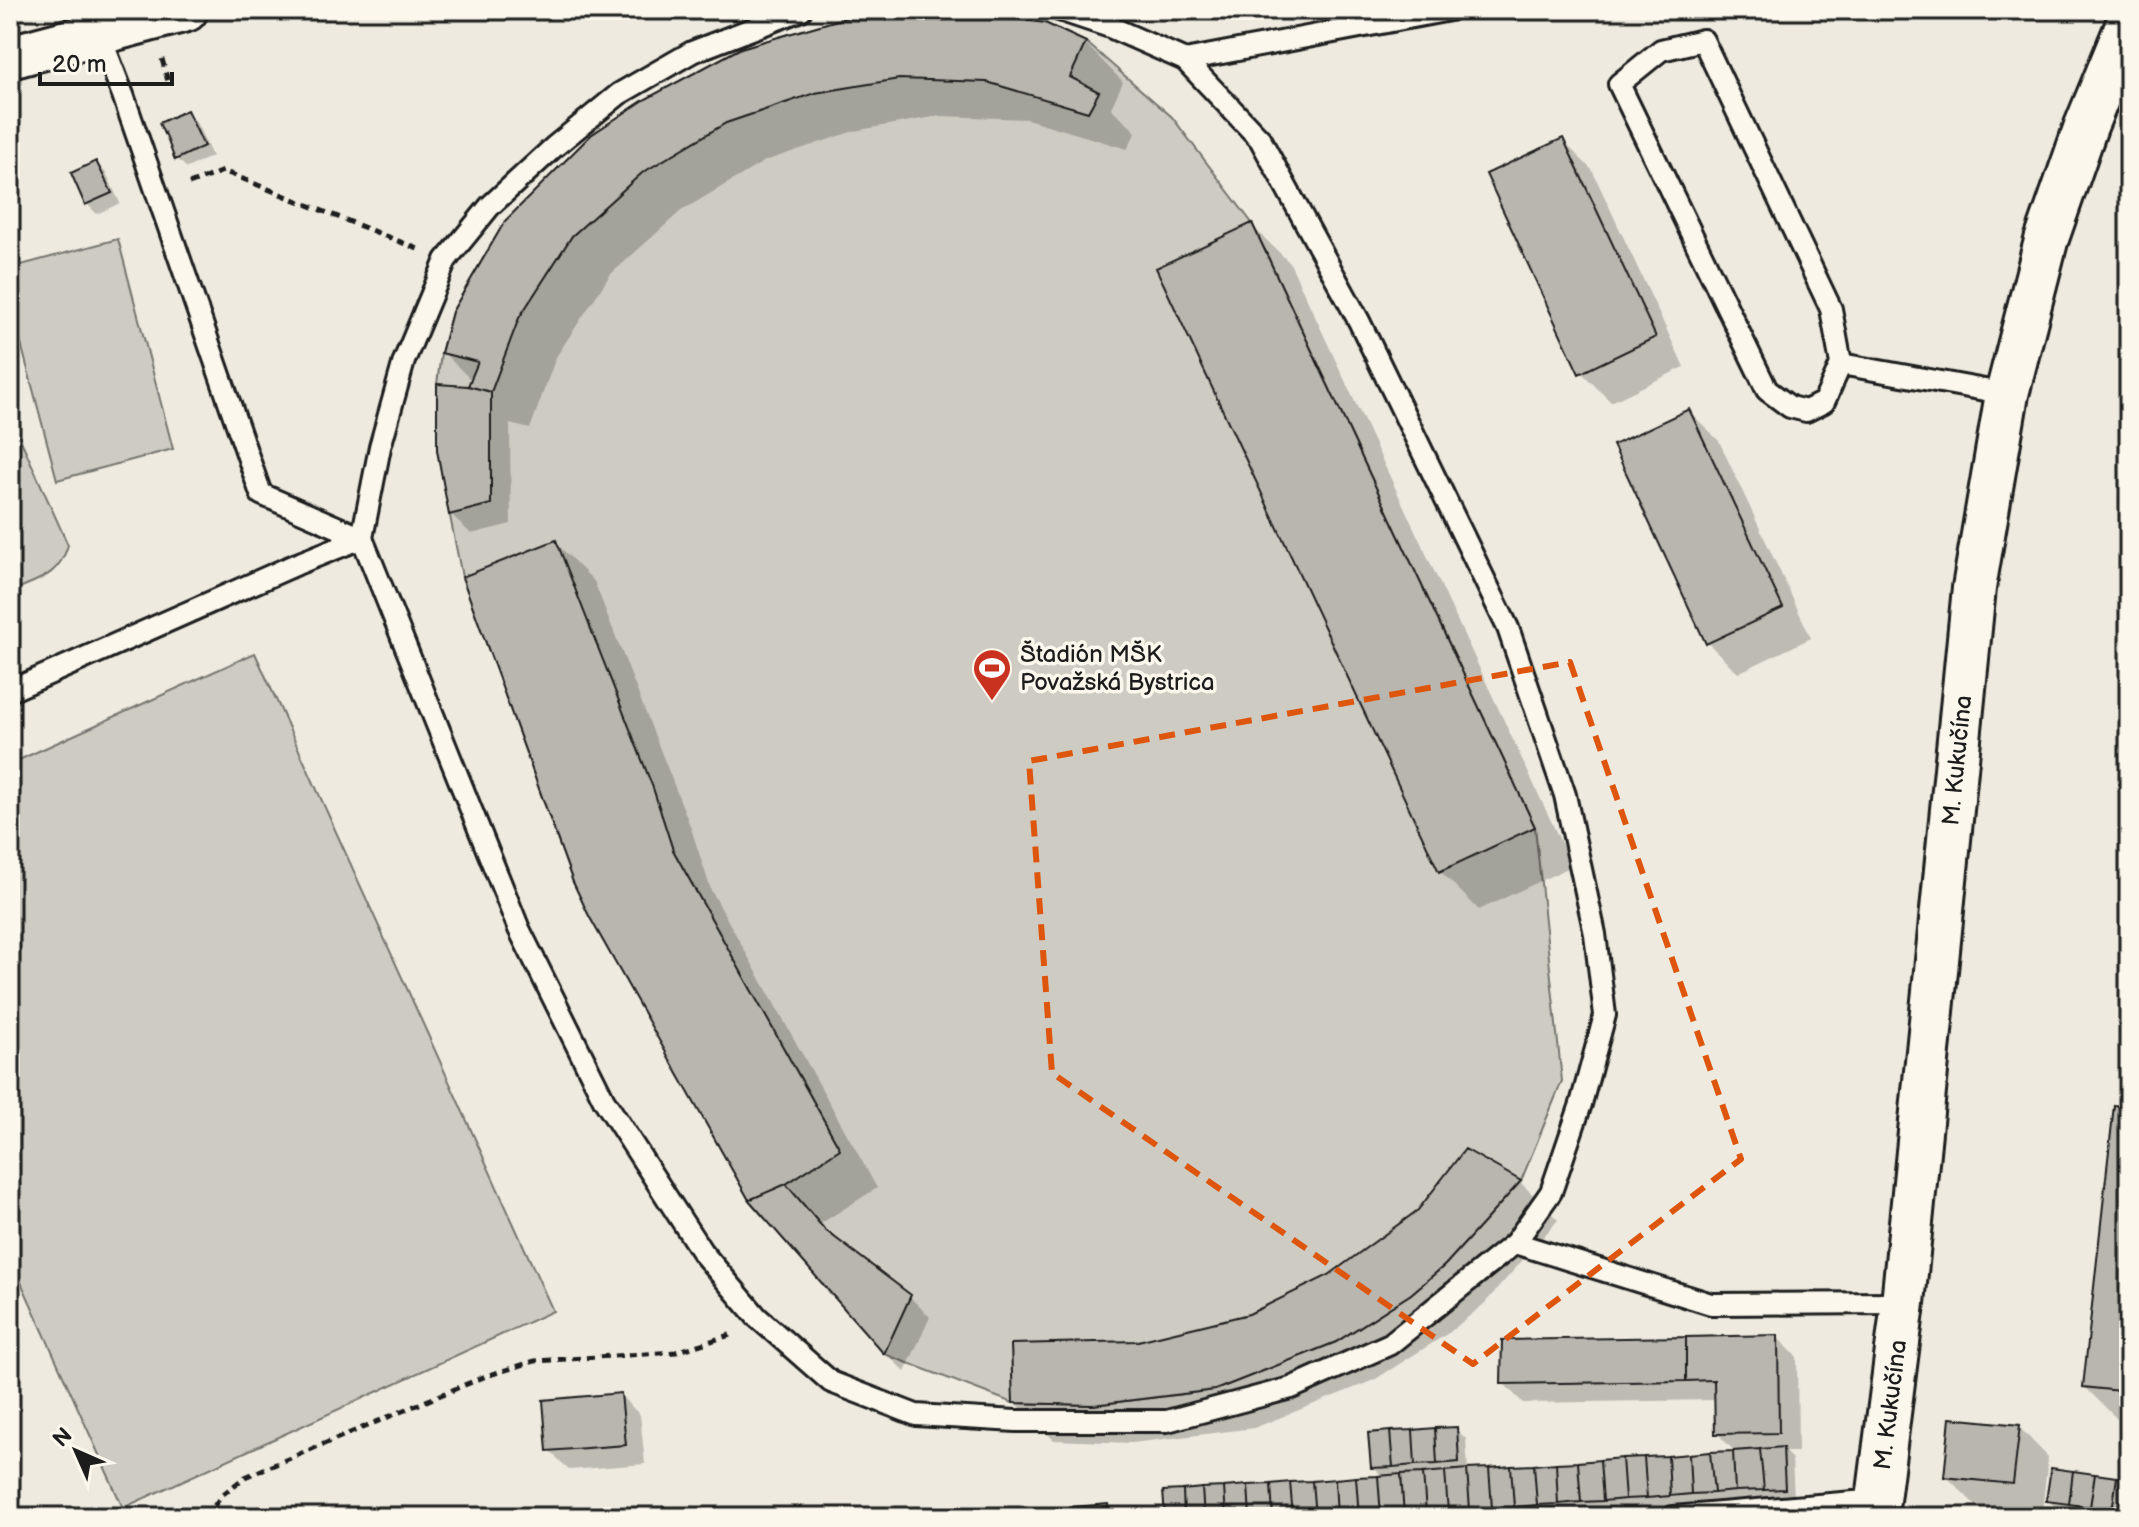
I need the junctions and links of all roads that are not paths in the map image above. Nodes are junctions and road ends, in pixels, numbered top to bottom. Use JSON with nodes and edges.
{"nodes":[{"id":1,"x":186,"y":10,"type":"edge"},
{"id":2,"x":801,"y":10,"type":"edge"},
{"id":3,"x":1059,"y":10,"type":"edge"},
{"id":4,"x":1450,"y":10,"type":"edge"},
{"id":5,"x":2129,"y":21,"type":"edge"},
{"id":6,"x":96,"y":22,"type":"edge"},
{"id":7,"x":10,"y":57,"type":"edge"},
{"id":8,"x":1185,"y":60,"type":"junction"},
{"id":9,"x":1841,"y":364,"type":"junction"},
{"id":10,"x":2007,"y":394,"type":"junction"},
{"id":11,"x":362,"y":538,"type":"junction"},
{"id":12,"x":10,"y":691,"type":"edge"},
{"id":13,"x":1515,"y":1243,"type":"junction"},
{"id":14,"x":1903,"y":1303,"type":"junction"},
{"id":15,"x":1875,"y":1508,"type":"edge"},
{"id":16,"x":1673,"y":1517,"type":"edge"}],
"edges":[{"from":1,"to":6,"type":"street"},
{"from":2,"to":11,"type":"lane"},
{"from":3,"to":8,"type":"lane"},
{"from":4,"to":8,"type":"lane"},
{"from":5,"to":10,"type":"street","name":"M. Kukučína"},
{"from":6,"to":7,"type":"street"},
{"from":6,"to":11,"type":"lane"},
{"from":8,"to":13,"type":"lane"},
{"from":9,"to":9,"type":"lane"},
{"from":9,"to":10,"type":"lane"},
{"from":10,"to":14,"type":"street","name":"M. Kukučína"},
{"from":11,"to":12,"type":"lane"},
{"from":11,"to":13,"type":"lane"},
{"from":13,"to":14,"type":"lane"},
{"from":14,"to":15,"type":"street","name":"M. Kukučína"},
{"from":15,"to":16,"type":"lane"}]}
